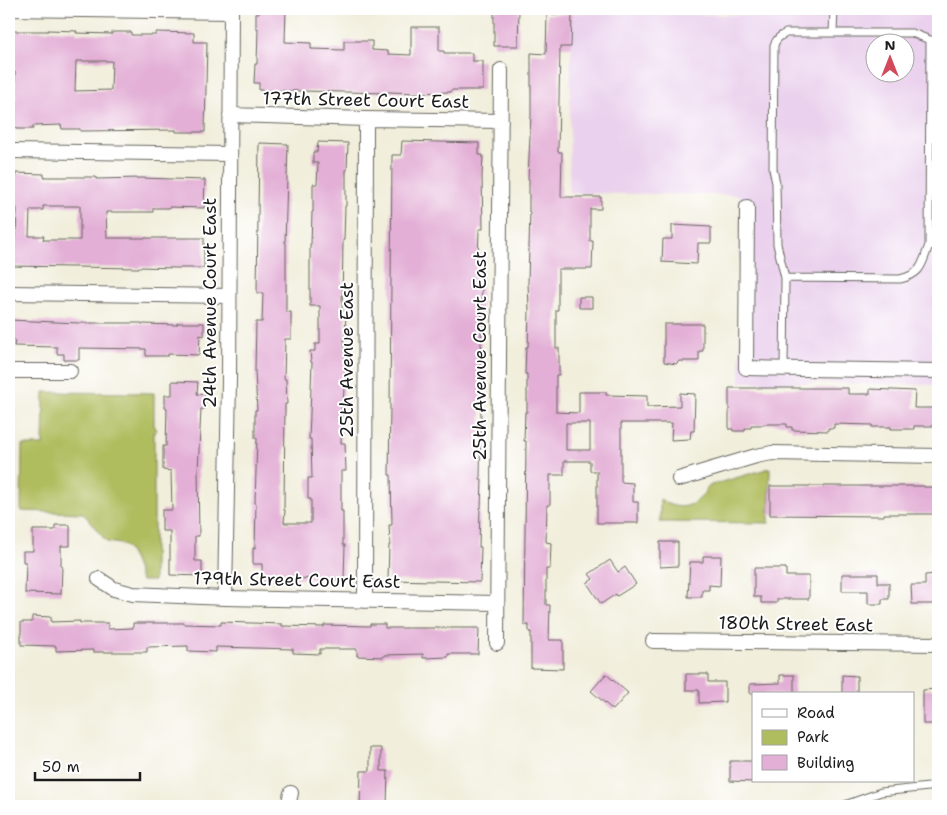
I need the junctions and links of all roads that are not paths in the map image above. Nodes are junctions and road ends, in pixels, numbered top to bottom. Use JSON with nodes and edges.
{"nodes":[{"id":1,"x":11,"y":9,"type":"edge"},
{"id":2,"x":834,"y":9,"type":"edge"},
{"id":3,"x":231,"y":10,"type":"edge"},
{"id":4,"x":833,"y":33,"type":"junction"},
{"id":5,"x":934,"y":40,"type":"edge"},
{"id":6,"x":502,"y":70,"type":"dead end"},
{"id":7,"x":230,"y":115,"type":"junction"},
{"id":8,"x":366,"y":119,"type":"junction"},
{"id":9,"x":501,"y":121,"type":"junction"},
{"id":10,"x":9,"y":151,"type":"edge"},
{"id":11,"x":230,"y":154,"type":"junction"},
{"id":12,"x":747,"y":207,"type":"dead end"},
{"id":13,"x":929,"y":245,"type":"junction"},
{"id":14,"x":938,"y":246,"type":"edge"},
{"id":15,"x":784,"y":278,"type":"junction"},
{"id":16,"x":9,"y":293,"type":"edge"},
{"id":17,"x":229,"y":296,"type":"junction"},
{"id":18,"x":784,"y":369,"type":"junction"},
{"id":19,"x":9,"y":371,"type":"edge"},
{"id":20,"x":938,"y":371,"type":"edge"},
{"id":21,"x":70,"y":372,"type":"dead end"},
{"id":22,"x":938,"y":456,"type":"edge"},
{"id":23,"x":678,"y":479,"type":"dead end"},
{"id":24,"x":98,"y":579,"type":"dead end"},
{"id":25,"x":225,"y":598,"type":"junction"},
{"id":26,"x":365,"y":601,"type":"junction"},
{"id":27,"x":497,"y":603,"type":"junction"},
{"id":28,"x":653,"y":641,"type":"dead end"},
{"id":29,"x":497,"y":644,"type":"dead end"},
{"id":30,"x":938,"y":644,"type":"edge"},
{"id":31,"x":938,"y":786,"type":"edge"},
{"id":32,"x":842,"y":806,"type":"edge"}],
"edges":[{"from":1,"to":3,"type":"street"},
{"from":2,"to":4,"type":"lane"},
{"from":3,"to":7,"type":"street","name":"24th Avenue Court East"},
{"from":4,"to":5,"type":"lane"},
{"from":4,"to":15,"type":"lane"},
{"from":5,"to":13,"type":"lane"},
{"from":6,"to":9,"type":"street","name":"25th Avenue Court East"},
{"from":7,"to":8,"type":"street","name":"177th Street Court East"},
{"from":7,"to":11,"type":"street","name":"24th Avenue Court East"},
{"from":8,"to":9,"type":"street","name":"177th Street Court East"},
{"from":8,"to":26,"type":"street","name":"25th Avenue East"},
{"from":9,"to":27,"type":"street","name":"25th Avenue Court East"},
{"from":10,"to":11,"type":"street"},
{"from":11,"to":17,"type":"street","name":"24th Avenue Court East"},
{"from":12,"to":18,"type":"street"},
{"from":13,"to":14,"type":"lane"},
{"from":13,"to":15,"type":"lane"},
{"from":15,"to":18,"type":"lane"},
{"from":16,"to":17,"type":"street"},
{"from":17,"to":25,"type":"street","name":"24th Avenue Court East"},
{"from":18,"to":20,"type":"street"},
{"from":19,"to":21,"type":"street"},
{"from":22,"to":23,"type":"street"},
{"from":24,"to":25,"type":"street","name":"179th Street Court East"},
{"from":25,"to":26,"type":"street","name":"179th Street Court East"},
{"from":26,"to":27,"type":"street","name":"179th Street Court East"},
{"from":27,"to":29,"type":"street","name":"25th Avenue Court East"},
{"from":28,"to":30,"type":"street","name":"180th Street East"},
{"from":31,"to":32,"type":"lane"}]}
